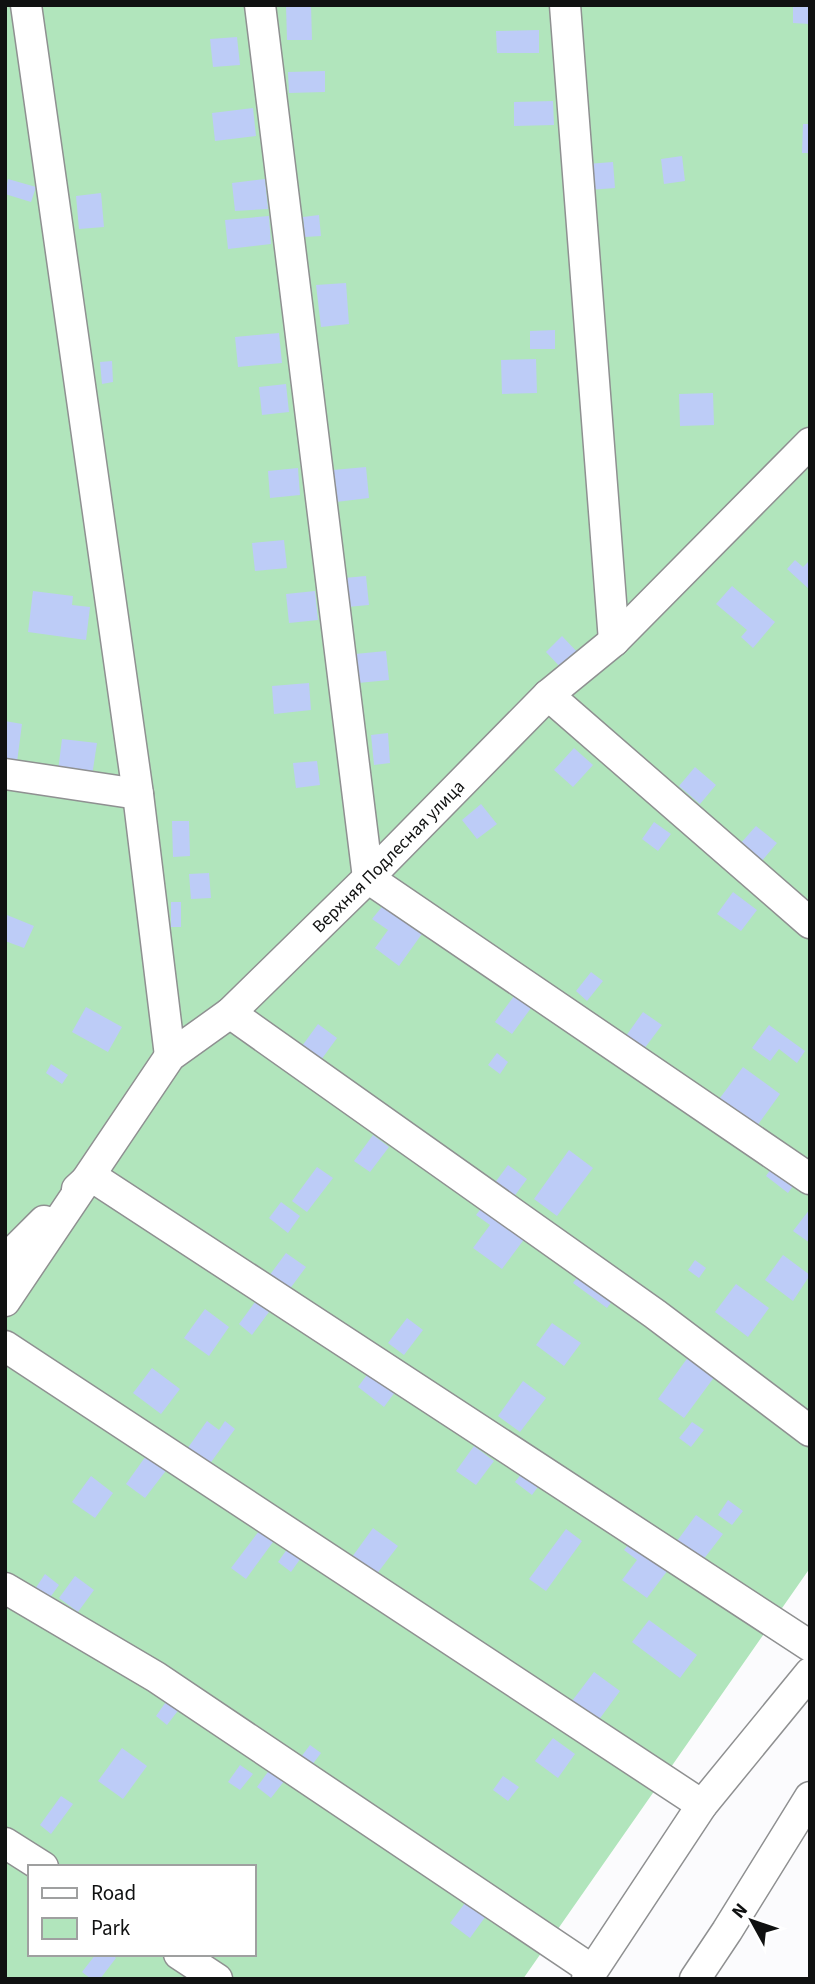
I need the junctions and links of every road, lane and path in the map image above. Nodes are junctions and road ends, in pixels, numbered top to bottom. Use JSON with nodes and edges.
{"nodes":[{"id":1,"x":26,"y":5,"type":"edge"},
{"id":2,"x":260,"y":5,"type":"edge"},
{"id":3,"x":565,"y":5,"type":"edge"},
{"id":4,"x":810,"y":443,"type":"edge"},
{"id":5,"x":614,"y":641,"type":"junction"},
{"id":6,"x":548,"y":695,"type":"junction"},
{"id":7,"x":5,"y":774,"type":"edge"},
{"id":8,"x":138,"y":794,"type":"junction"},
{"id":9,"x":368,"y":878,"type":"junction"},
{"id":10,"x":810,"y":923,"type":"edge"},
{"id":11,"x":230,"y":1013,"type":"junction"},
{"id":12,"x":170,"y":1056,"type":"junction"},
{"id":13,"x":91,"y":1176,"type":"junction"},
{"id":14,"x":810,"y":1179,"type":"edge"},
{"id":15,"x":5,"y":1260,"type":"edge"},
{"id":16,"x":5,"y":1301,"type":"edge"},
{"id":17,"x":5,"y":1346,"type":"edge"},
{"id":18,"x":810,"y":1431,"type":"edge"},
{"id":19,"x":5,"y":1587,"type":"edge"},
{"id":20,"x":810,"y":1646,"type":"edge"},
{"id":21,"x":810,"y":1673,"type":"edge"},
{"id":22,"x":810,"y":1797,"type":"edge"},
{"id":23,"x":702,"y":1805,"type":"junction"},
{"id":24,"x":5,"y":1843,"type":"edge"},
{"id":25,"x":40,"y":1865,"type":"edge"},
{"id":26,"x":182,"y":1956,"type":"edge"},
{"id":27,"x":589,"y":1974,"type":"edge"},
{"id":28,"x":217,"y":1979,"type":"edge"},
{"id":29,"x":695,"y":1979,"type":"edge"}],
"edges":[{"from":1,"to":8,"type":"street"},
{"from":2,"to":9,"type":"street"},
{"from":3,"to":5,"type":"street"},
{"from":4,"to":5,"type":"street","name":"Верхняя Подлесная улица"},
{"from":5,"to":6,"type":"street","name":"Верхняя Подлесная улица"},
{"from":6,"to":9,"type":"street","name":"Верхняя Подлесная улица"},
{"from":6,"to":10,"type":"street"},
{"from":7,"to":8,"type":"street"},
{"from":8,"to":12,"type":"street"},
{"from":9,"to":11,"type":"street","name":"Верхняя Подлесная улица"},
{"from":9,"to":14,"type":"street"},
{"from":11,"to":12,"type":"street","name":"Верхняя Подлесная улица"},
{"from":11,"to":18,"type":"street"},
{"from":12,"to":13,"type":"street","name":"Верхняя Подлесная улица"},
{"from":13,"to":15,"type":"street"},
{"from":13,"to":16,"type":"street","name":"Верхняя Подлесная улица"},
{"from":13,"to":20,"type":"street"},
{"from":17,"to":23,"type":"street"},
{"from":19,"to":27,"type":"street"},
{"from":21,"to":23,"type":"street"},
{"from":22,"to":29,"type":"street"},
{"from":23,"to":27,"type":"street"},
{"from":24,"to":25,"type":"street"},
{"from":26,"to":28,"type":"street"}]}
